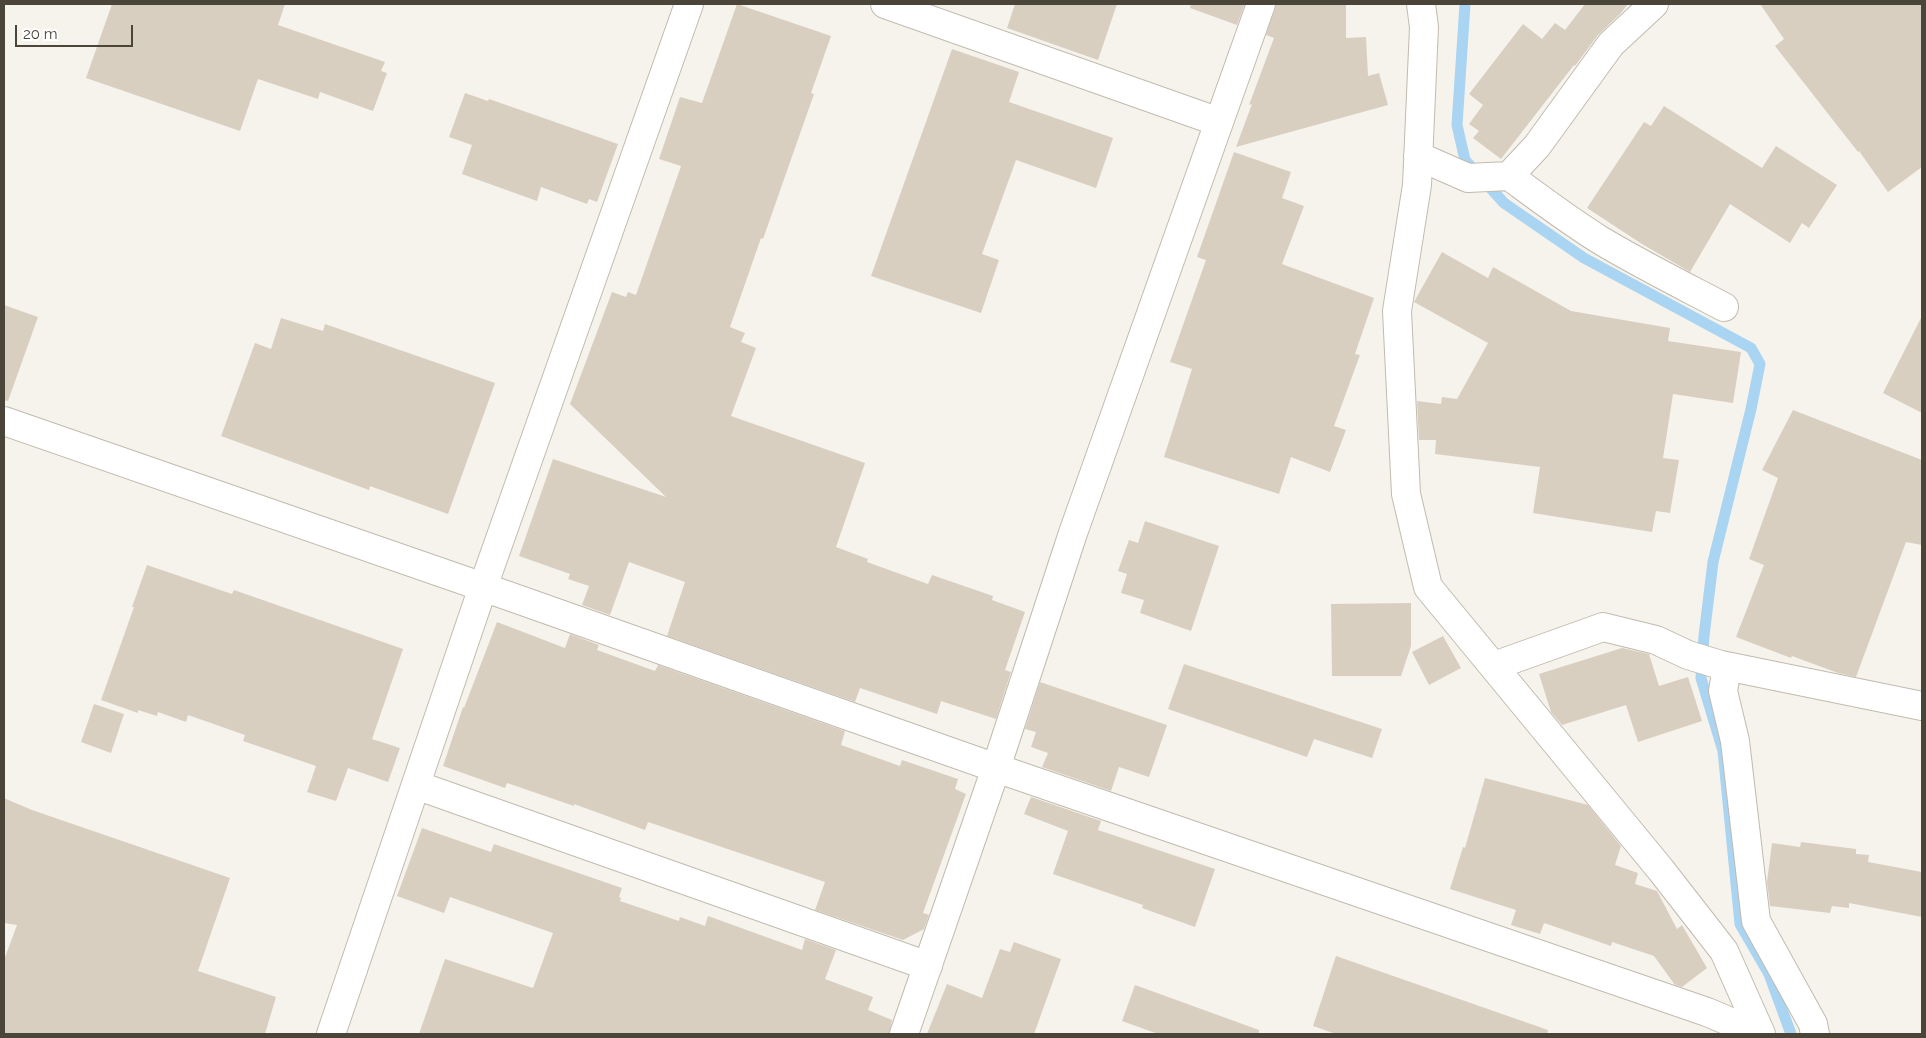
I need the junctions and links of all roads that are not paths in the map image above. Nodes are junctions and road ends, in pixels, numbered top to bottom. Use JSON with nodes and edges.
{"nodes":[{"id":1,"x":689,"y":4,"type":"edge"},
{"id":2,"x":885,"y":4,"type":"edge"},
{"id":3,"x":1261,"y":4,"type":"edge"},
{"id":4,"x":1421,"y":4,"type":"edge"},
{"id":5,"x":1654,"y":4,"type":"edge"},
{"id":6,"x":1219,"y":122,"type":"junction"},
{"id":7,"x":1418,"y":156,"type":"junction"},
{"id":8,"x":1503,"y":177,"type":"junction"},
{"id":9,"x":1724,"y":307,"type":"dead end"},
{"id":10,"x":4,"y":421,"type":"edge"},
{"id":11,"x":483,"y":586,"type":"junction"},
{"id":12,"x":1494,"y":666,"type":"junction"},
{"id":13,"x":1724,"y":666,"type":"junction"},
{"id":14,"x":1922,"y":706,"type":"edge"},
{"id":15,"x":996,"y":768,"type":"junction"},
{"id":16,"x":416,"y":784,"type":"junction"},
{"id":17,"x":928,"y":966,"type":"junction"},
{"id":18,"x":331,"y":1034,"type":"edge"},
{"id":19,"x":904,"y":1034,"type":"edge"},
{"id":20,"x":1760,"y":1034,"type":"edge"},
{"id":21,"x":1815,"y":1034,"type":"edge"}],
"edges":[{"from":1,"to":11,"type":"street"},
{"from":2,"to":6,"type":"street"},
{"from":3,"to":6,"type":"street"},
{"from":4,"to":7,"type":"street"},
{"from":5,"to":8,"type":"street"},
{"from":6,"to":15,"type":"street"},
{"from":7,"to":8,"type":"street"},
{"from":7,"to":12,"type":"street"},
{"from":8,"to":9,"type":"street"},
{"from":10,"to":11,"type":"street"},
{"from":11,"to":15,"type":"street"},
{"from":11,"to":16,"type":"street"},
{"from":12,"to":13,"type":"street"},
{"from":12,"to":20,"type":"street"},
{"from":13,"to":14,"type":"street"},
{"from":13,"to":21,"type":"street"},
{"from":15,"to":17,"type":"street"},
{"from":15,"to":20,"type":"street"},
{"from":16,"to":17,"type":"street"},
{"from":16,"to":18,"type":"street"},
{"from":17,"to":19,"type":"street"}]}
